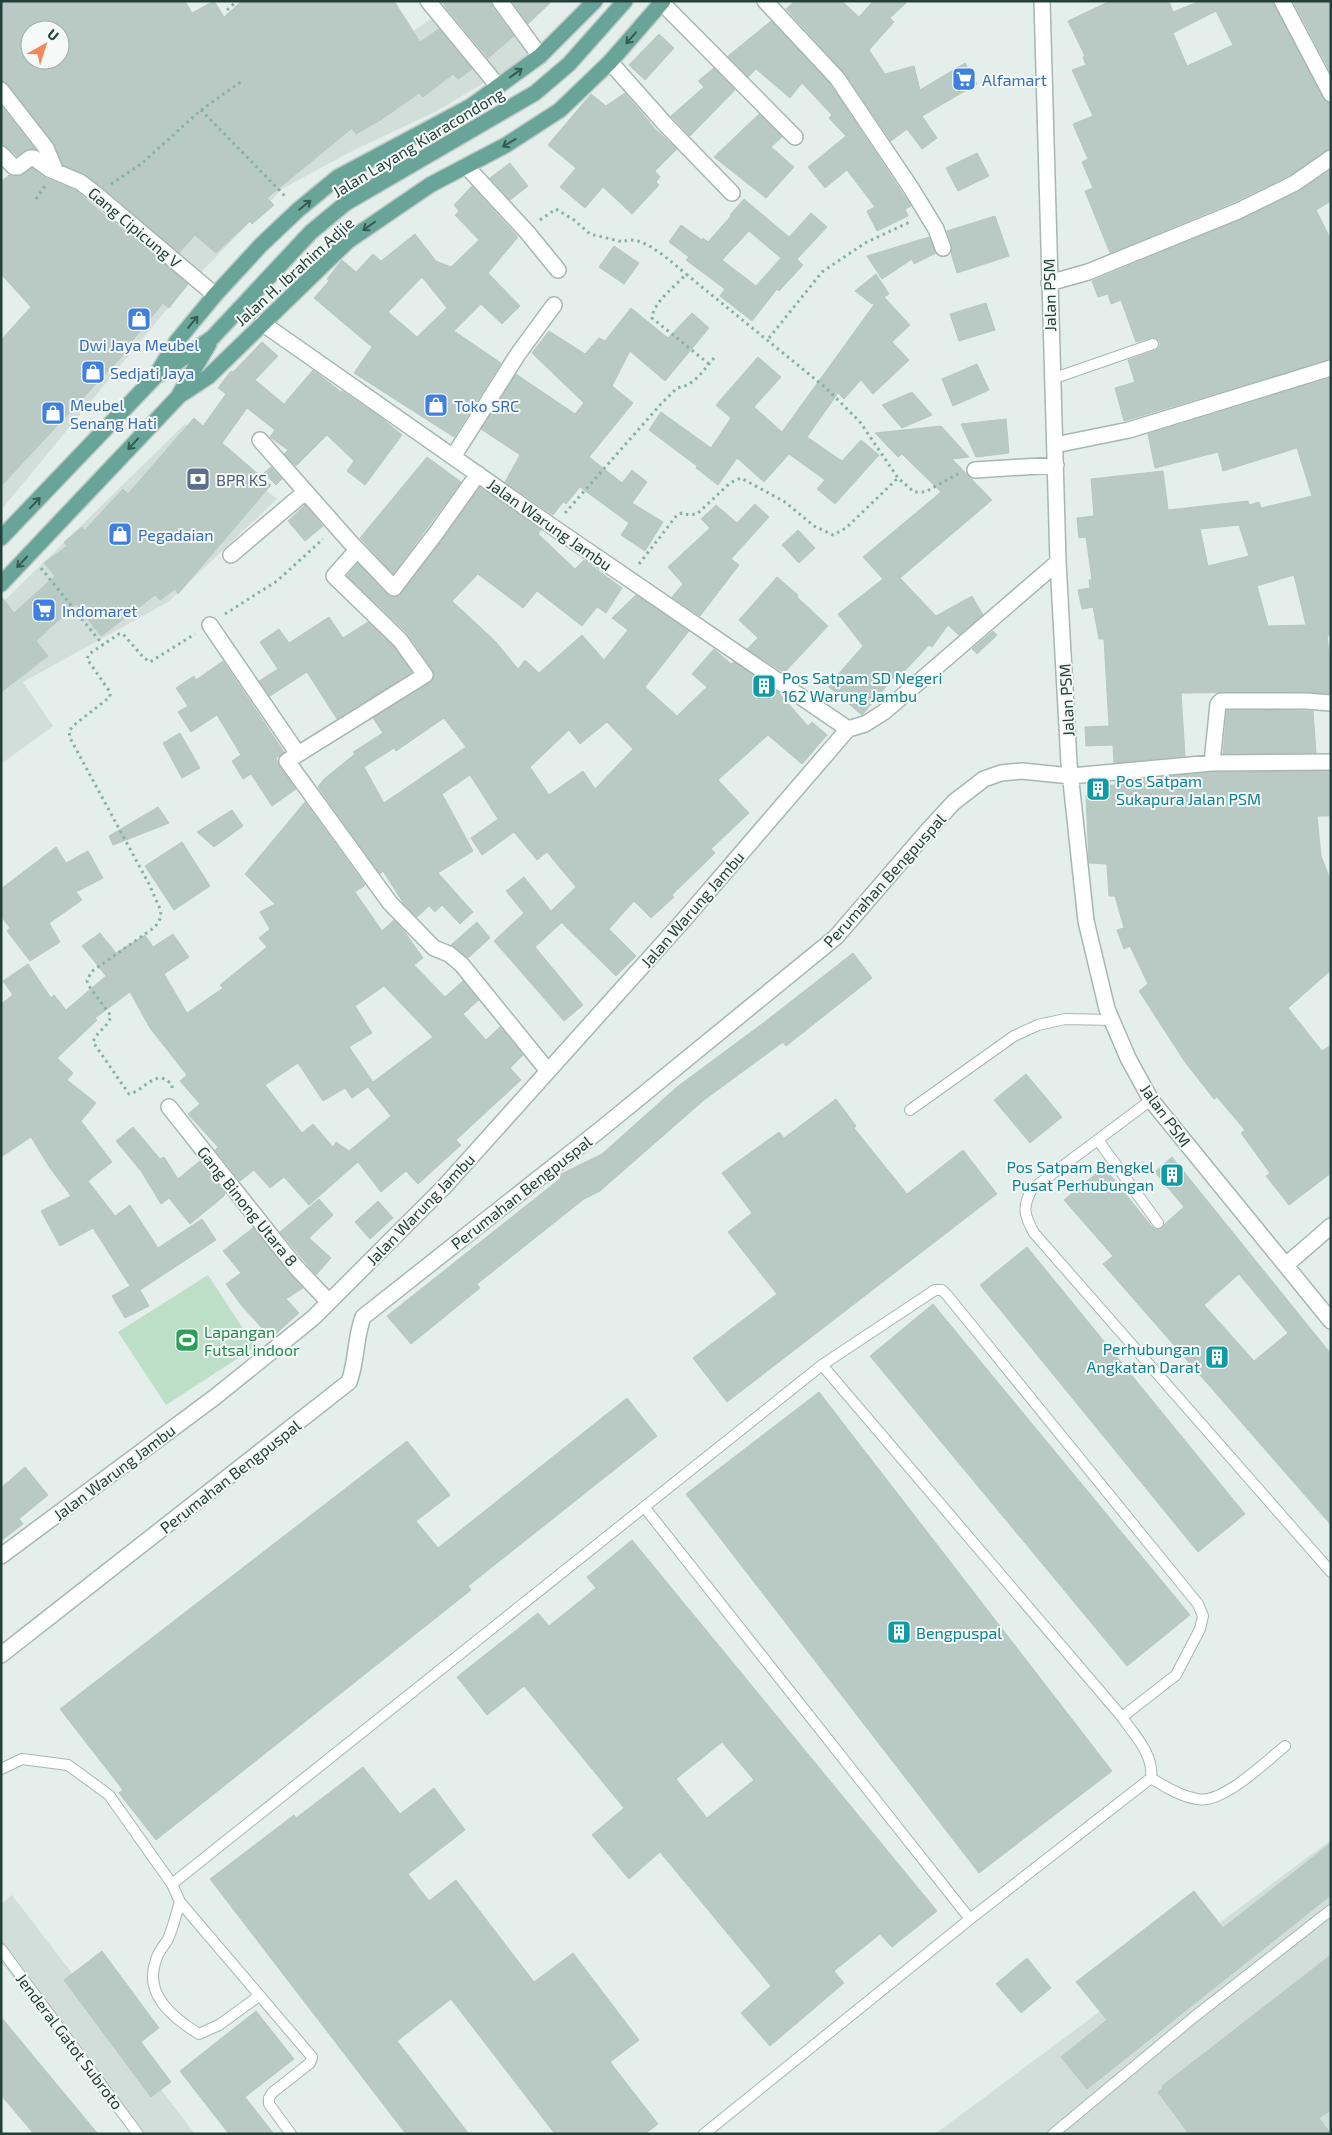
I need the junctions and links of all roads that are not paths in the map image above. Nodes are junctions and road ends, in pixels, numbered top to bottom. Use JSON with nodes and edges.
{"nodes":[{"id":1,"x":428,"y":1,"type":"edge"},
{"id":2,"x":500,"y":1,"type":"edge"},
{"id":3,"x":595,"y":1,"type":"edge"},
{"id":4,"x":625,"y":1,"type":"edge"},
{"id":5,"x":765,"y":1,"type":"edge"},
{"id":6,"x":1042,"y":1,"type":"edge"},
{"id":7,"x":1282,"y":1,"type":"edge"},
{"id":8,"x":662,"y":2,"type":"edge"},
{"id":9,"x":540,"y":56,"type":"junction"},
{"id":10,"x":610,"y":62,"type":"junction"},
{"id":11,"x":498,"y":86,"type":"junction"},
{"id":12,"x":1,"y":90,"type":"edge"},
{"id":13,"x":1331,"y":94,"type":"edge"},
{"id":14,"x":795,"y":137,"type":"dead end"},
{"id":15,"x":1,"y":154,"type":"edge"},
{"id":16,"x":1331,"y":158,"type":"edge"},
{"id":17,"x":466,"y":166,"type":"junction"},
{"id":18,"x":62,"y":175,"type":"junction"},
{"id":19,"x":732,"y":193,"type":"dead end"},
{"id":20,"x":943,"y":248,"type":"dead end"},
{"id":21,"x":558,"y":270,"type":"dead end"},
{"id":22,"x":1049,"y":283,"type":"junction"},
{"id":23,"x":215,"y":296,"type":"junction"},
{"id":24,"x":554,"y":305,"type":"dead end"},
{"id":25,"x":262,"y":323,"type":"junction"},
{"id":26,"x":212,"y":338,"type":"junction"},
{"id":27,"x":1152,"y":344,"type":"dead end"},
{"id":28,"x":1331,"y":368,"type":"edge"},
{"id":29,"x":158,"y":375,"type":"junction"},
{"id":30,"x":1052,"y":379,"type":"junction"},
{"id":31,"x":180,"y":392,"type":"junction"},
{"id":32,"x":260,"y":440,"type":"dead end"},
{"id":33,"x":1055,"y":445,"type":"junction"},
{"id":34,"x":453,"y":457,"type":"junction"},
{"id":35,"x":1056,"y":465,"type":"junction"},
{"id":36,"x":975,"y":470,"type":"dead end"},
{"id":37,"x":478,"y":474,"type":"junction"},
{"id":38,"x":305,"y":492,"type":"junction"},
{"id":39,"x":1,"y":538,"type":"edge"},
{"id":40,"x":357,"y":550,"type":"junction"},
{"id":41,"x":231,"y":555,"type":"dead end"},
{"id":42,"x":1058,"y":562,"type":"junction"},
{"id":43,"x":1,"y":584,"type":"edge"},
{"id":44,"x":210,"y":625,"type":"road end"},
{"id":45,"x":1331,"y":703,"type":"edge"},
{"id":46,"x":848,"y":729,"type":"junction"},
{"id":47,"x":298,"y":754,"type":"junction"},
{"id":48,"x":1331,"y":762,"type":"edge"},
{"id":49,"x":1212,"y":763,"type":"junction"},
{"id":50,"x":1071,"y":776,"type":"junction"},
{"id":51,"x":1112,"y":1020,"type":"junction"},
{"id":52,"x":548,"y":1071,"type":"junction"},
{"id":53,"x":1151,"y":1100,"type":"junction"},
{"id":54,"x":169,"y":1107,"type":"dead end"},
{"id":55,"x":910,"y":1110,"type":"dead end"},
{"id":56,"x":1098,"y":1140,"type":"junction"},
{"id":57,"x":1158,"y":1223,"type":"dead end"},
{"id":58,"x":1331,"y":1226,"type":"edge"},
{"id":59,"x":1286,"y":1265,"type":"junction"},
{"id":60,"x":329,"y":1302,"type":"junction"},
{"id":61,"x":1331,"y":1321,"type":"edge"},
{"id":62,"x":822,"y":1365,"type":"junction"},
{"id":63,"x":645,"y":1508,"type":"junction"},
{"id":64,"x":1,"y":1556,"type":"edge"},
{"id":65,"x":1331,"y":1572,"type":"edge"},
{"id":66,"x":1,"y":1655,"type":"edge"},
{"id":67,"x":1122,"y":1716,"type":"junction"},
{"id":68,"x":1285,"y":1746,"type":"dead end"},
{"id":69,"x":1,"y":1770,"type":"edge"},
{"id":70,"x":1151,"y":1778,"type":"junction"},
{"id":71,"x":172,"y":1884,"type":"junction"},
{"id":72,"x":180,"y":1902,"type":"junction"},
{"id":73,"x":1331,"y":1910,"type":"edge"},
{"id":74,"x":970,"y":1919,"type":"junction"},
{"id":75,"x":1,"y":1949,"type":"edge"},
{"id":76,"x":259,"y":1996,"type":"junction"},
{"id":77,"x":138,"y":2134,"type":"edge"},
{"id":78,"x":291,"y":2134,"type":"edge"},
{"id":79,"x":704,"y":2134,"type":"edge"},
{"id":80,"x":1053,"y":2134,"type":"edge"}],
"edges":[{"from":1,"to":11,"type":"street"},
{"from":2,"to":9,"type":"street"},
{"from":3,"to":9,"type":"main road"},
{"from":4,"to":26,"type":"main road","name":"Jalan Layang Kiaracondong"},
{"from":5,"to":20,"type":"street"},
{"from":6,"to":22,"type":"street","name":"Jalan PSM"},
{"from":7,"to":13,"type":"street"},
{"from":8,"to":10,"type":"main road","name":"Jalan H. Ibrahim Adjie","one_way":true},
{"from":8,"to":14,"type":"street"},
{"from":11,"to":9,"type":"main road","one_way":true},
{"from":10,"to":17,"type":"main road","name":"Jalan H. Ibrahim Adjie","one_way":true},
{"from":10,"to":19,"type":"street"},
{"from":23,"to":11,"type":"main road","one_way":true},
{"from":12,"to":18,"type":"street"},
{"from":15,"to":18,"type":"street","name":"Gang Cipicung V"},
{"from":16,"to":22,"type":"street"},
{"from":17,"to":21,"type":"street"},
{"from":17,"to":25,"type":"main road","name":"Jalan H. Ibrahim Adjie","one_way":true},
{"from":18,"to":23,"type":"street","name":"Gang Cipicung V"},
{"from":22,"to":30,"type":"street","name":"Jalan PSM"},
{"from":29,"to":23,"type":"main road","one_way":true},
{"from":24,"to":34,"type":"street"},
{"from":25,"to":31,"type":"main road","name":"Jalan H. Ibrahim Adjie"},
{"from":25,"to":34,"type":"street","name":"Jalan Warung Jambu"},
{"from":26,"to":29,"type":"main road","name":"Jalan Layang Kiaracondong"},
{"from":26,"to":31,"type":"main road","name":"Jalan Layang Kiaracondong"},
{"from":27,"to":30,"type":"lane"},
{"from":28,"to":33,"type":"street"},
{"from":39,"to":29,"type":"main road","one_way":true},
{"from":30,"to":33,"type":"street","name":"Jalan PSM"},
{"from":31,"to":43,"type":"main road","name":"Jalan H. Ibrahim Adjie","one_way":true},
{"from":32,"to":38,"type":"street"},
{"from":33,"to":35,"type":"street","name":"Jalan PSM"},
{"from":34,"to":37,"type":"street","name":"Jalan Warung Jambu"},
{"from":35,"to":36,"type":"street"},
{"from":35,"to":42,"type":"street","name":"Jalan PSM"},
{"from":37,"to":40,"type":"street"},
{"from":37,"to":46,"type":"street","name":"Jalan Warung Jambu"},
{"from":38,"to":40,"type":"street"},
{"from":38,"to":41,"type":"street"},
{"from":40,"to":47,"type":"street"},
{"from":42,"to":46,"type":"street"},
{"from":42,"to":50,"type":"street","name":"Jalan PSM"},
{"from":44,"to":47,"type":"street"},
{"from":45,"to":49,"type":"street"},
{"from":46,"to":52,"type":"street","name":"Jalan Warung Jambu"},
{"from":47,"to":52,"type":"street"},
{"from":48,"to":49,"type":"street","name":"Perumahan Bengpuspal"},
{"from":49,"to":50,"type":"street","name":"Perumahan Bengpuspal"},
{"from":50,"to":51,"type":"street","name":"Jalan PSM"},
{"from":50,"to":66,"type":"street","name":"Perumahan Bengpuspal"},
{"from":51,"to":53,"type":"street","name":"Jalan PSM"},
{"from":51,"to":55,"type":"lane"},
{"from":52,"to":60,"type":"street","name":"Jalan Warung Jambu"},
{"from":53,"to":56,"type":"lane"},
{"from":53,"to":59,"type":"street","name":"Jalan PSM"},
{"from":54,"to":60,"type":"street","name":"Gang Binong Utara 8"},
{"from":56,"to":57,"type":"lane"},
{"from":56,"to":65,"type":"lane"},
{"from":58,"to":59,"type":"street"},
{"from":59,"to":61,"type":"street","name":"Jalan PSM"},
{"from":60,"to":64,"type":"street","name":"Jalan Warung Jambu"},
{"from":62,"to":63,"type":"lane"},
{"from":62,"to":67,"type":"lane"},
{"from":62,"to":67,"type":"lane"},
{"from":63,"to":71,"type":"lane"},
{"from":63,"to":74,"type":"lane"},
{"from":67,"to":70,"type":"lane"},
{"from":68,"to":70,"type":"lane"},
{"from":69,"to":71,"type":"lane"},
{"from":70,"to":74,"type":"lane"},
{"from":71,"to":72,"type":"lane"},
{"from":72,"to":76,"type":"lane"},
{"from":72,"to":76,"type":"lane"},
{"from":73,"to":80,"type":"lane"},
{"from":74,"to":79,"type":"lane"},
{"from":75,"to":77,"type":"lane","name":"Jenderal Gatot Subroto"},
{"from":76,"to":78,"type":"lane"}]}
